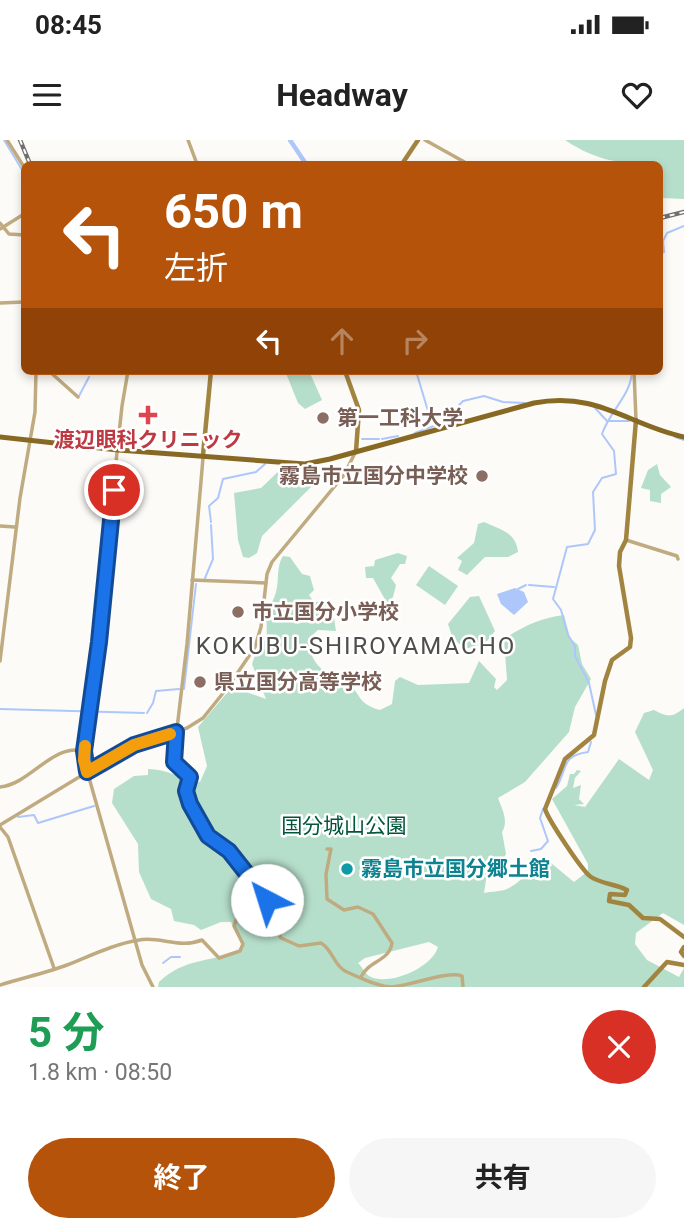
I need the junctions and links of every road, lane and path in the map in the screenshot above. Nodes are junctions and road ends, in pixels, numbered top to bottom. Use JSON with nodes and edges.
{"nodes":[{"id":1,"x":7,"y":140,"type":"edge"},
{"id":2,"x":188,"y":140,"type":"edge"},
{"id":3,"x":418,"y":140,"type":"edge"},
{"id":4,"x":425,"y":140,"type":"edge"},
{"id":5,"x":196,"y":161,"type":"edge"},
{"id":6,"x":404,"y":161,"type":"edge"},
{"id":7,"x":463,"y":161,"type":"edge"},
{"id":8,"x":21,"y":162,"type":"edge"},
{"id":9,"x":21,"y":216,"type":"edge"},
{"id":10,"x":1,"y":227,"type":"edge"},
{"id":11,"x":21,"y":235,"type":"edge"},
{"id":12,"x":21,"y":302,"type":"edge"},
{"id":13,"x":0,"y":303,"type":"edge"},
{"id":14,"x":36,"y":375,"type":"edge"},
{"id":15,"x":53,"y":375,"type":"edge"},
{"id":16,"x":127,"y":375,"type":"edge"},
{"id":17,"x":211,"y":375,"type":"edge"},
{"id":18,"x":346,"y":375,"type":"edge"},
{"id":19,"x":635,"y":375,"type":"edge"},
{"id":20,"x":78,"y":397,"type":"dead end"},
{"id":21,"x":636,"y":420,"type":"junction"},
{"id":22,"x":684,"y":437,"type":"edge"},
{"id":23,"x":0,"y":438,"type":"edge"},
{"id":24,"x":31,"y":440,"type":"junction"},
{"id":25,"x":118,"y":450,"type":"junction"},
{"id":26,"x":356,"y":451,"type":"junction"},
{"id":27,"x":203,"y":455,"type":"junction"},
{"id":28,"x":0,"y":526,"type":"edge"},
{"id":29,"x":16,"y":527,"type":"junction"},
{"id":30,"x":626,"y":540,"type":"junction"},
{"id":31,"x":678,"y":559,"type":"dead end"},
{"id":32,"x":192,"y":580,"type":"junction"},
{"id":33,"x":266,"y":583,"type":"junction"},
{"id":34,"x":0,"y":661,"type":"edge"},
{"id":35,"x":176,"y":732,"type":"junction"},
{"id":36,"x":84,"y":751,"type":"junction"},
{"id":37,"x":87,"y":772,"type":"junction"},
{"id":38,"x":0,"y":787,"type":"edge"},
{"id":39,"x":0,"y":826,"type":"edge"},
{"id":40,"x":327,"y":849,"type":"dead end"},
{"id":41,"x":251,"y":879,"type":"junction"},
{"id":42,"x":684,"y":937,"type":"edge"},
{"id":43,"x":136,"y":940,"type":"junction"},
{"id":44,"x":684,"y":947,"type":"edge"},
{"id":45,"x":684,"y":956,"type":"edge"},
{"id":46,"x":684,"y":965,"type":"edge"},
{"id":47,"x":54,"y":968,"type":"junction"},
{"id":48,"x":361,"y":977,"type":"junction"},
{"id":49,"x":0,"y":985,"type":"edge"},
{"id":50,"x":153,"y":987,"type":"edge"},
{"id":51,"x":463,"y":987,"type":"edge"},
{"id":52,"x":644,"y":987,"type":"edge"}],
"edges":[{"from":1,"to":8,"type":"street"},
{"from":2,"to":5,"type":"street"},
{"from":3,"to":6,"type":"main road"},
{"from":4,"to":7,"type":"street"},
{"from":9,"to":10,"type":"street"},
{"from":10,"to":11,"type":"street"},
{"from":12,"to":13,"type":"street"},
{"from":14,"to":24,"type":"street"},
{"from":15,"to":20,"type":"street"},
{"from":16,"to":25,"type":"street"},
{"from":17,"to":27,"type":"main road"},
{"from":18,"to":26,"type":"main road"},
{"from":19,"to":21,"type":"street"},
{"from":21,"to":22,"type":"main road"},
{"from":21,"to":26,"type":"main road"},
{"from":21,"to":30,"type":"main road"},
{"from":23,"to":24,"type":"main road"},
{"from":24,"to":25,"type":"main road"},
{"from":24,"to":29,"type":"street"},
{"from":25,"to":27,"type":"main road"},
{"from":25,"to":36,"type":"street"},
{"from":26,"to":27,"type":"main road"},
{"from":26,"to":33,"type":"street"},
{"from":27,"to":32,"type":"street"},
{"from":28,"to":29,"type":"street"},
{"from":29,"to":34,"type":"street"},
{"from":30,"to":31,"type":"street"},
{"from":30,"to":42,"type":"main road"},
{"from":32,"to":33,"type":"street"},
{"from":32,"to":35,"type":"street"},
{"from":33,"to":35,"type":"street"},
{"from":35,"to":37,"type":"street"},
{"from":35,"to":41,"type":"street"},
{"from":36,"to":37,"type":"street"},
{"from":36,"to":38,"type":"street"},
{"from":37,"to":39,"type":"street"},
{"from":37,"to":43,"type":"street"},
{"from":39,"to":47,"type":"street"},
{"from":40,"to":48,"type":"street"},
{"from":41,"to":43,"type":"street"},
{"from":41,"to":48,"type":"street"},
{"from":43,"to":47,"type":"street"},
{"from":43,"to":50,"type":"street"},
{"from":44,"to":45,"type":"main road"},
{"from":46,"to":52,"type":"main road"},
{"from":47,"to":49,"type":"street"},
{"from":48,"to":51,"type":"street"}]}
